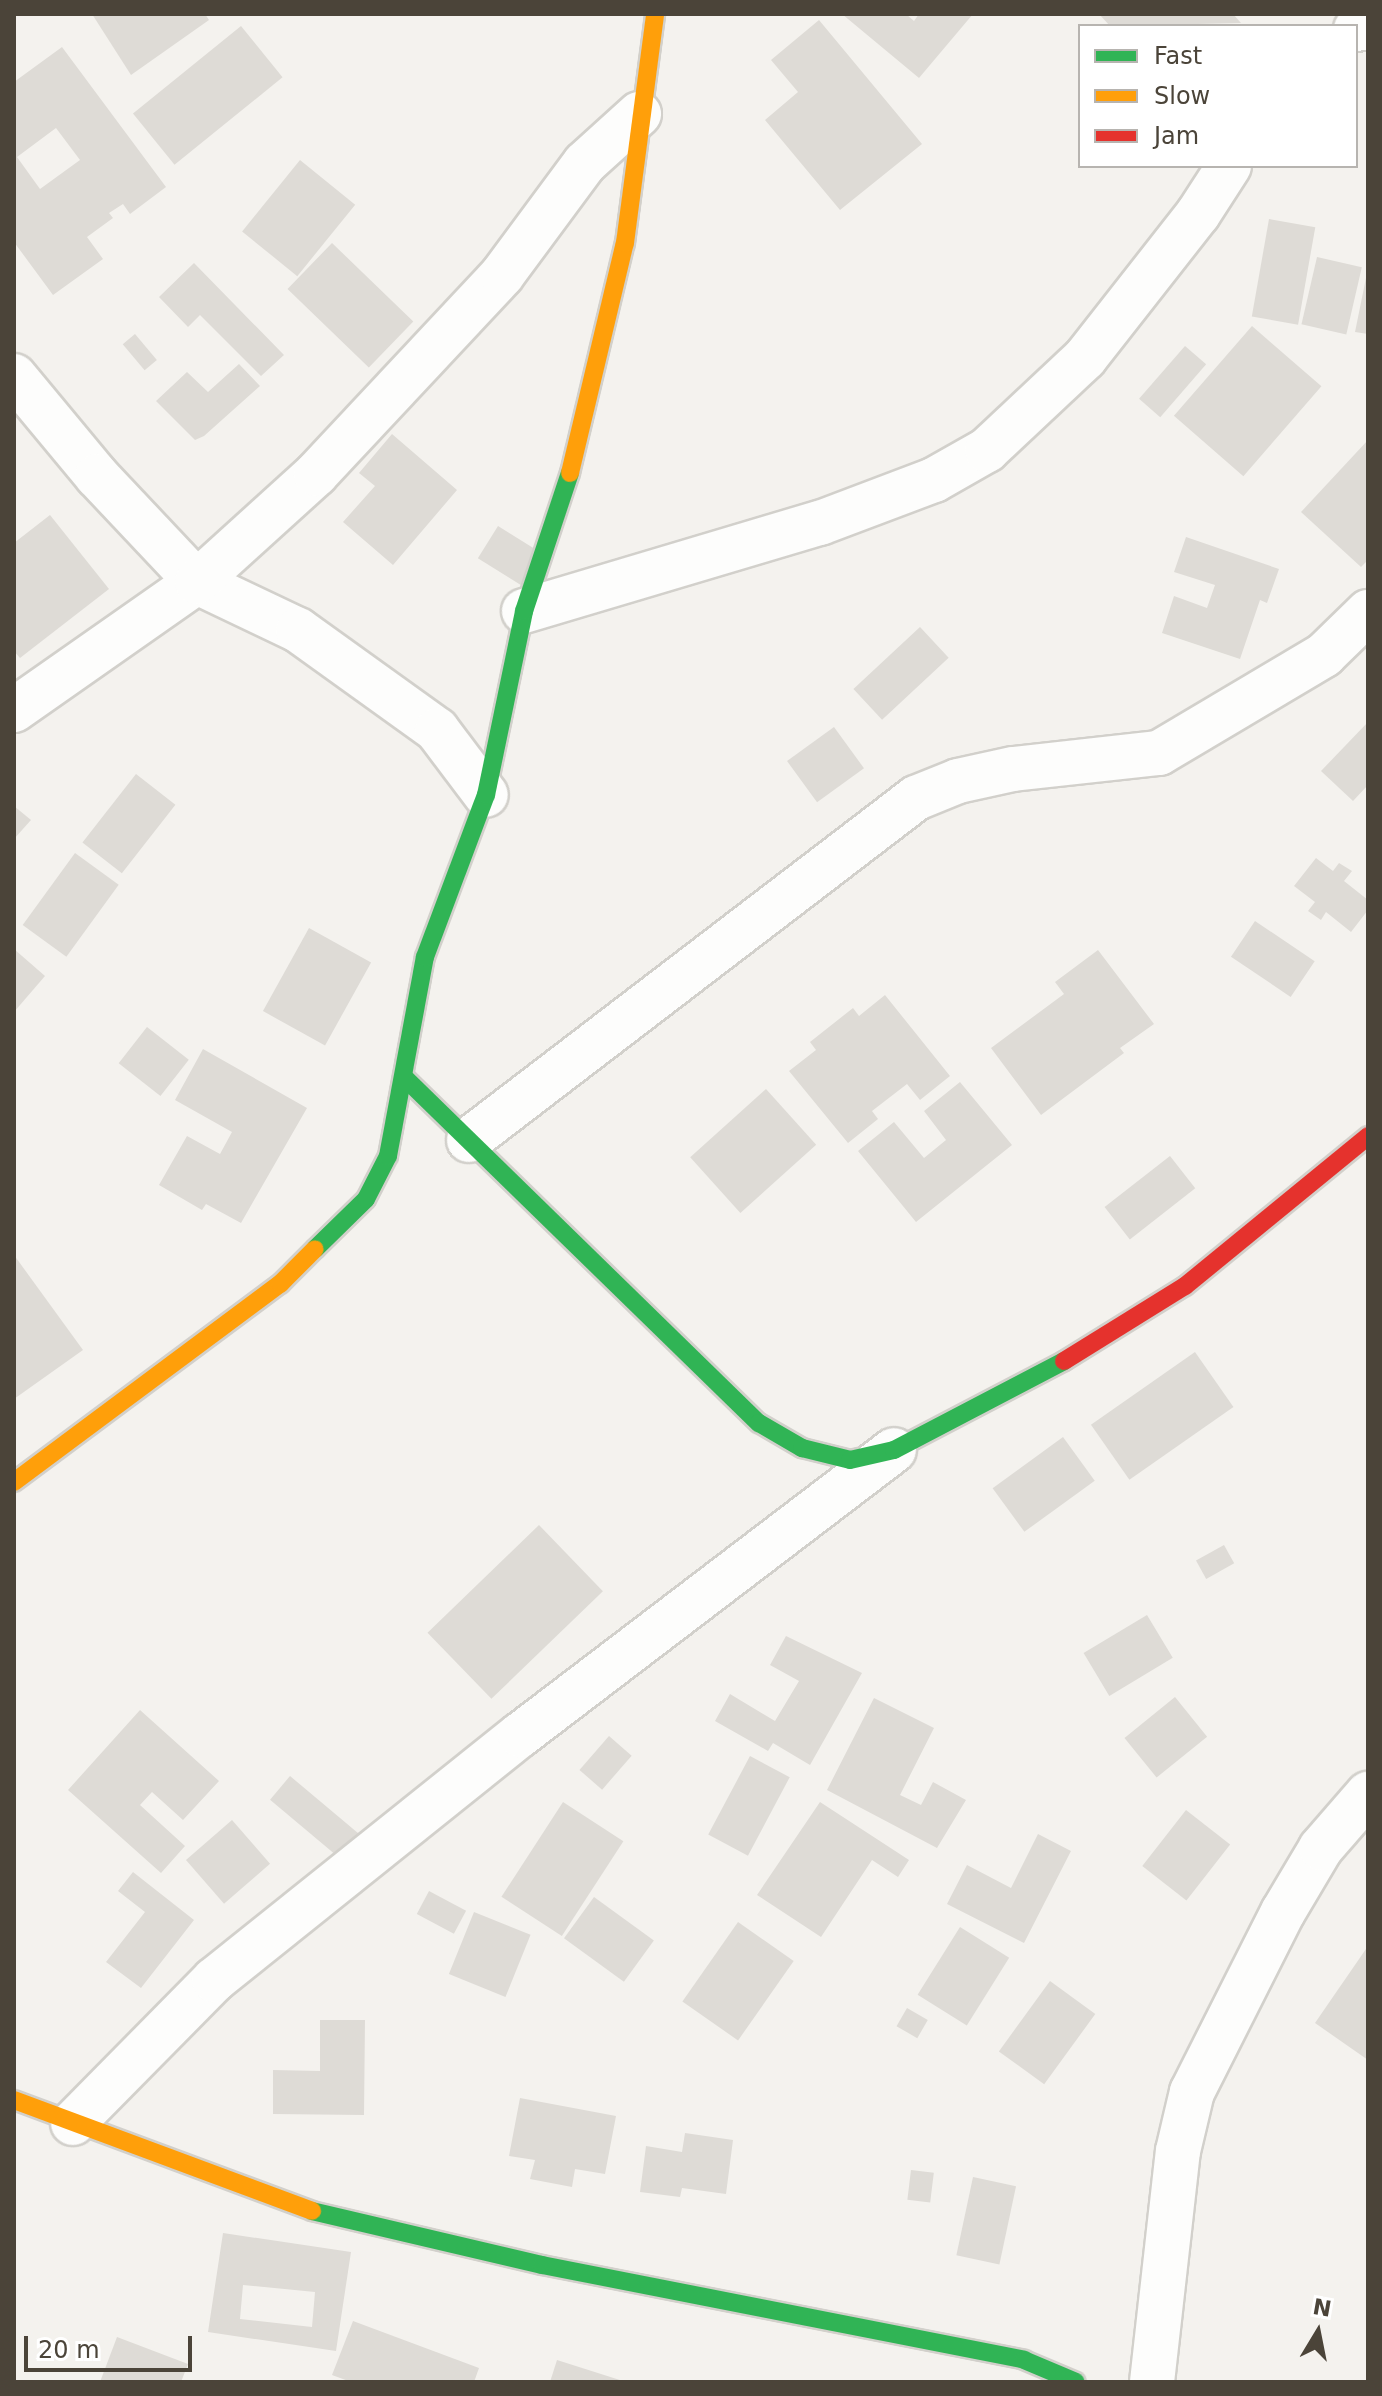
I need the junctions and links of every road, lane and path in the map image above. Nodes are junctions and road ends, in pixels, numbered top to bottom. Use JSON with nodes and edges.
{"nodes":[{"id":1,"x":655,"y":14,"type":"edge"},
{"id":2,"x":639,"y":114,"type":"junction"},
{"id":3,"x":1228,"y":168,"type":"edge"},
{"id":4,"x":14,"y":376,"type":"edge"},
{"id":5,"x":197,"y":582,"type":"junction"},
{"id":6,"x":524,"y":611,"type":"junction"},
{"id":7,"x":1368,"y":612,"type":"edge"},
{"id":8,"x":14,"y":710,"type":"edge"},
{"id":9,"x":486,"y":795,"type":"junction"},
{"id":10,"x":406,"y":1079,"type":"junction"},
{"id":11,"x":1368,"y":1136,"type":"edge"},
{"id":12,"x":469,"y":1140,"type":"junction"},
{"id":13,"x":894,"y":1450,"type":"junction"},
{"id":14,"x":14,"y":1482,"type":"edge"},
{"id":15,"x":1368,"y":1794,"type":"edge"},
{"id":16,"x":14,"y":2100,"type":"edge"},
{"id":17,"x":73,"y":2123,"type":"junction"},
{"id":18,"x":1076,"y":2382,"type":"edge"},
{"id":19,"x":1152,"y":2382,"type":"edge"}],
"edges":[{"from":1,"to":2,"type":"street"},
{"from":2,"to":5,"type":"street"},
{"from":2,"to":6,"type":"street"},
{"from":3,"to":6,"type":"street"},
{"from":4,"to":5,"type":"street"},
{"from":5,"to":8,"type":"street"},
{"from":5,"to":9,"type":"street"},
{"from":6,"to":9,"type":"street"},
{"from":7,"to":12,"type":"street"},
{"from":9,"to":10,"type":"street"},
{"from":10,"to":12,"type":"street"},
{"from":10,"to":14,"type":"street"},
{"from":11,"to":13,"type":"street"},
{"from":12,"to":13,"type":"street"},
{"from":13,"to":17,"type":"street"},
{"from":15,"to":19,"type":"street"},
{"from":16,"to":17,"type":"street"},
{"from":17,"to":18,"type":"street"}]}
